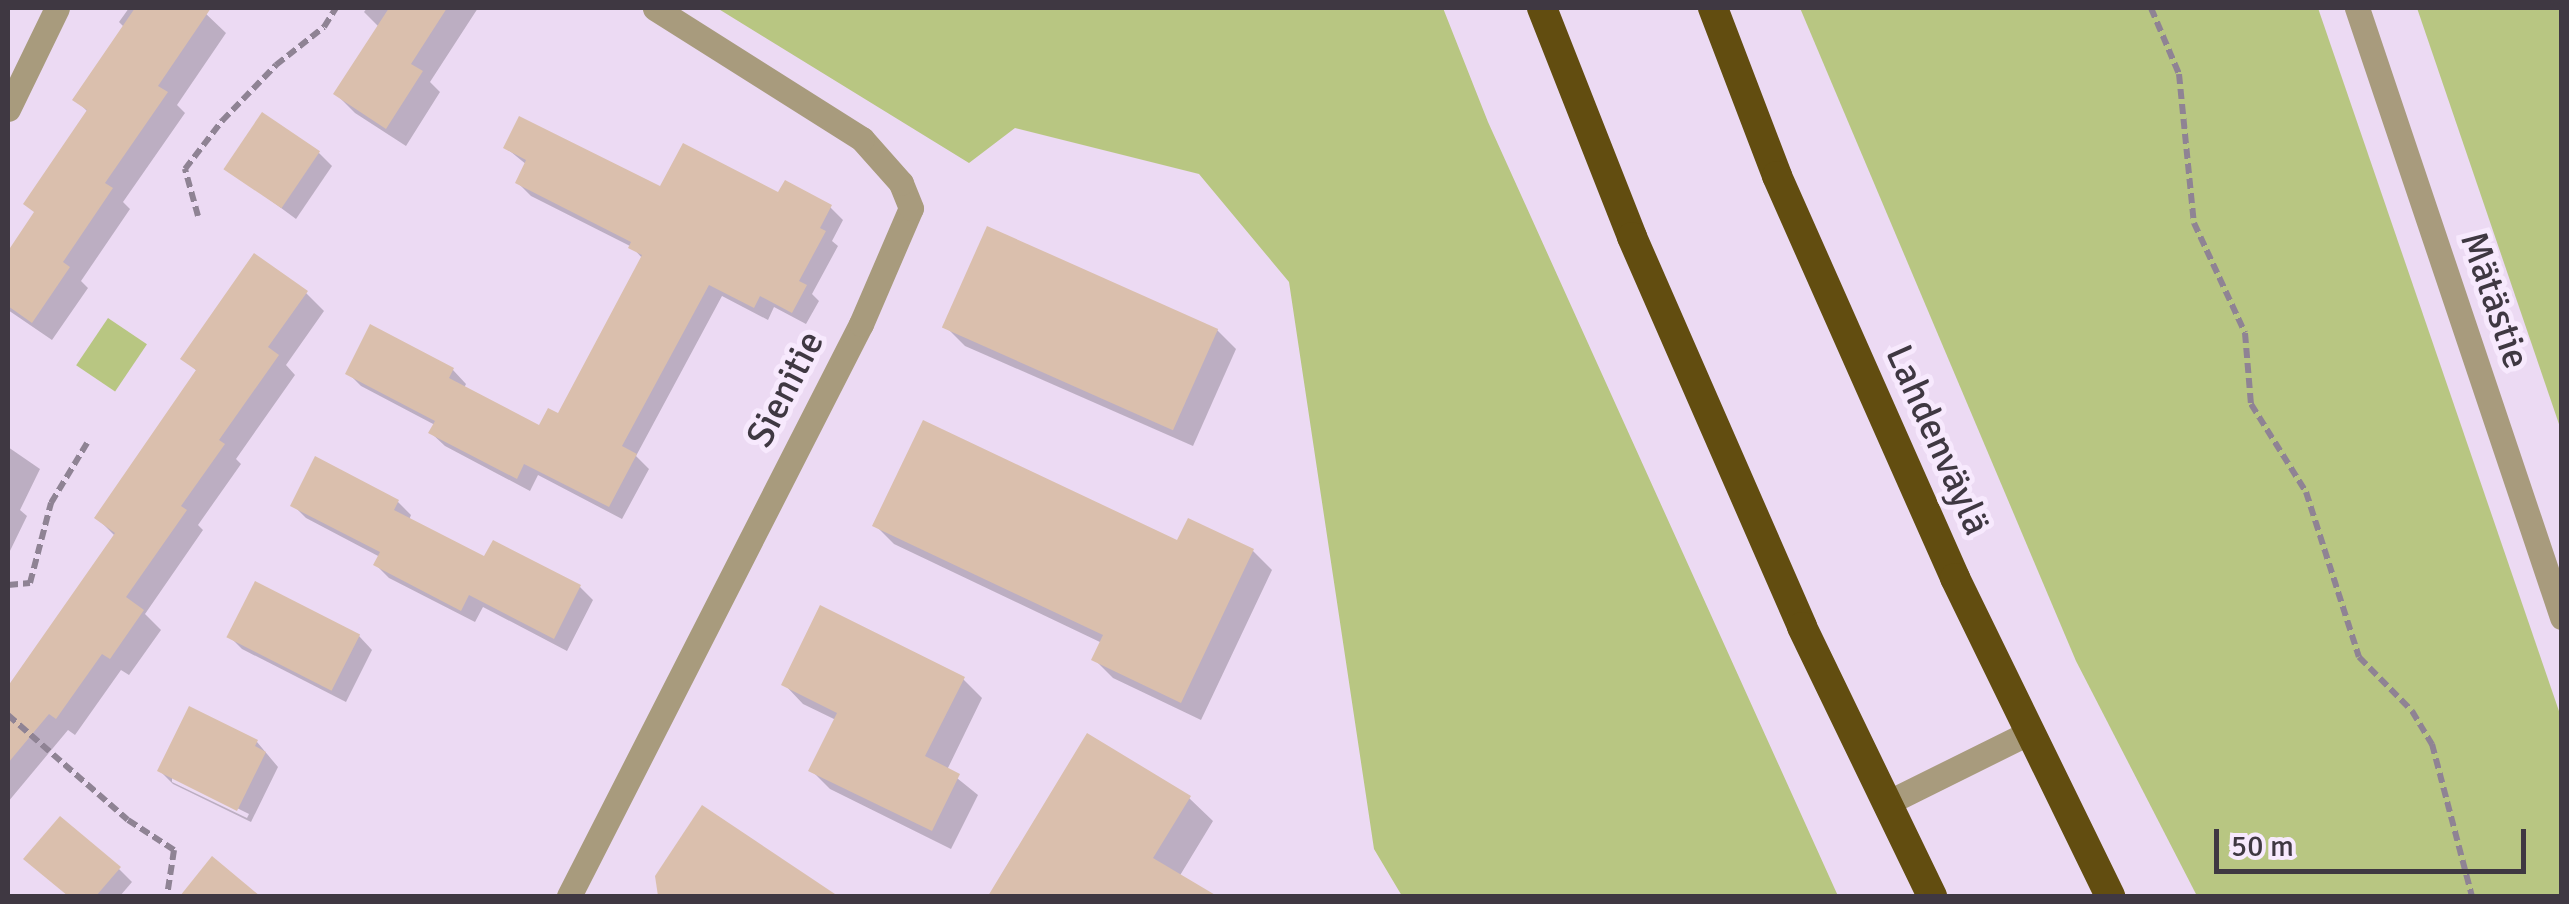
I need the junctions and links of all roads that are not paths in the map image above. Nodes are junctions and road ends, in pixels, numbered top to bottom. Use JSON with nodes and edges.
{"nodes":[{"id":1,"x":57,"y":8,"type":"edge"},
{"id":2,"x":655,"y":8,"type":"edge"},
{"id":3,"x":1542,"y":8,"type":"edge"},
{"id":4,"x":1713,"y":8,"type":"edge"},
{"id":5,"x":2357,"y":8,"type":"edge"},
{"id":6,"x":8,"y":108,"type":"edge"},
{"id":7,"x":2562,"y":617,"type":"edge"},
{"id":8,"x":2030,"y":732,"type":"junction"},
{"id":9,"x":1886,"y":803,"type":"junction"},
{"id":10,"x":569,"y":896,"type":"edge"},
{"id":11,"x":1932,"y":896,"type":"edge"},
{"id":12,"x":2110,"y":896,"type":"edge"}],
"edges":[{"from":1,"to":6,"type":"street"},
{"from":2,"to":10,"type":"street","name":"Sienitie"},
{"from":3,"to":9,"type":"highway"},
{"from":4,"to":8,"type":"highway","name":"Lahdenväylä"},
{"from":5,"to":7,"type":"street","name":"Mätästie"},
{"from":8,"to":9,"type":"street"},
{"from":8,"to":12,"type":"highway","name":"Lahdenväylä"},
{"from":9,"to":11,"type":"highway"}]}
